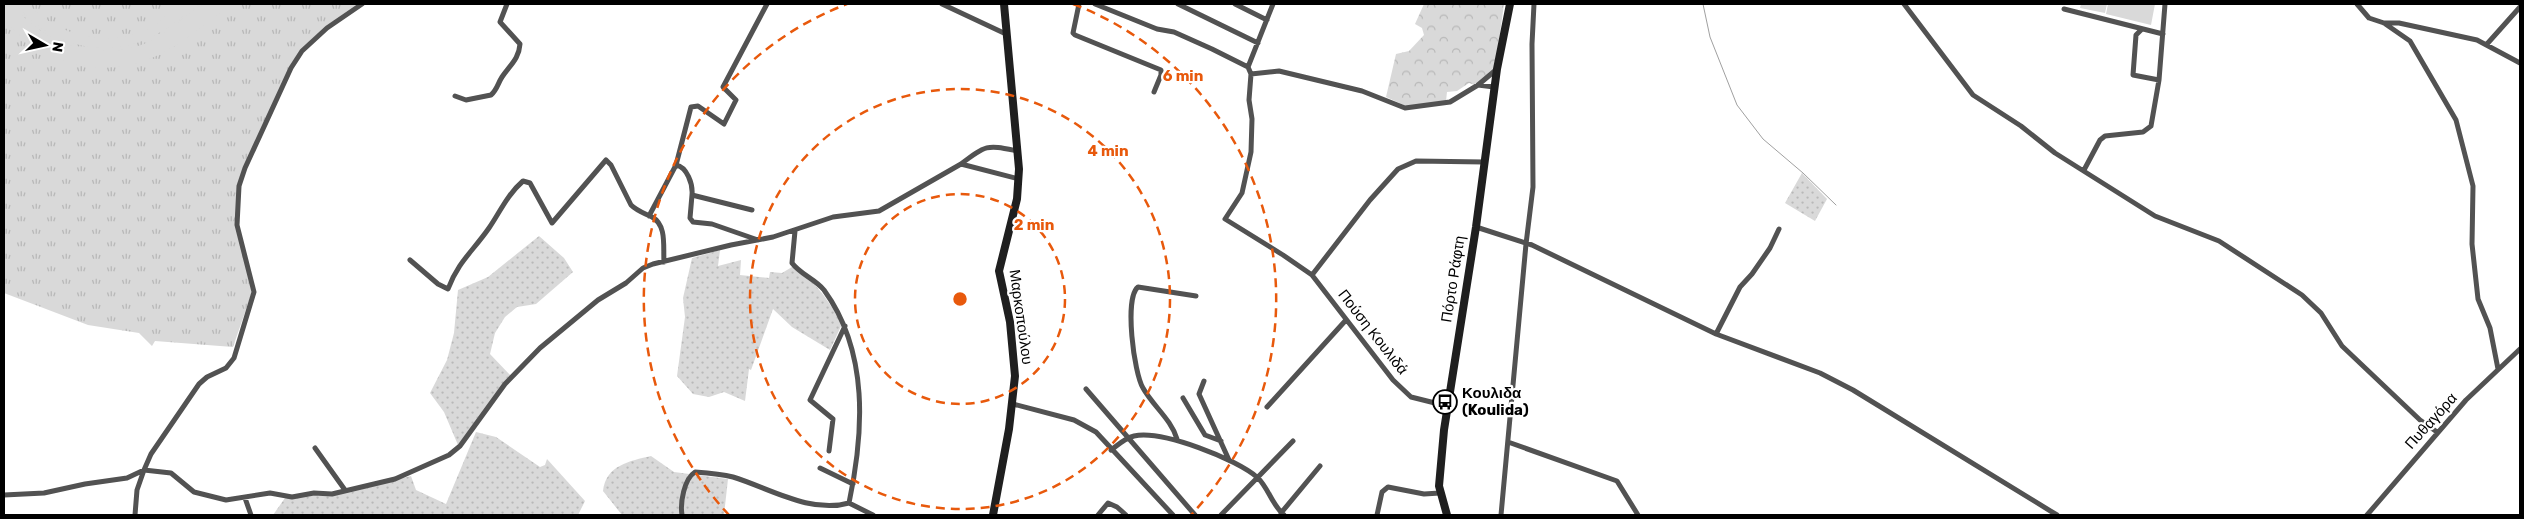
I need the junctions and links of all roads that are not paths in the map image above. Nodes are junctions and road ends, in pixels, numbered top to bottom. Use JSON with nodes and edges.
{"nodes":[{"id":1,"x":362,"y":4,"type":"edge"},
{"id":2,"x":507,"y":4,"type":"edge"},
{"id":3,"x":767,"y":4,"type":"edge"},
{"id":4,"x":942,"y":4,"type":"edge"},
{"id":5,"x":1004,"y":4,"type":"edge"},
{"id":6,"x":1079,"y":4,"type":"edge"},
{"id":7,"x":1095,"y":4,"type":"edge"},
{"id":8,"x":1178,"y":4,"type":"edge"},
{"id":9,"x":1235,"y":4,"type":"edge"},
{"id":10,"x":1273,"y":4,"type":"edge"},
{"id":11,"x":1506,"y":4,"type":"edge"},
{"id":12,"x":1510,"y":4,"type":"edge"},
{"id":13,"x":1534,"y":4,"type":"edge"},
{"id":14,"x":1904,"y":4,"type":"edge"},
{"id":15,"x":2165,"y":4,"type":"edge"},
{"id":16,"x":2357,"y":4,"type":"edge"},
{"id":17,"x":2520,"y":7,"type":"edge"},
{"id":18,"x":2064,"y":9,"type":"dead end"},
{"id":19,"x":1271,"y":10,"type":"junction"},
{"id":20,"x":1259,"y":14,"type":"junction"},
{"id":21,"x":1267,"y":20,"type":"junction"},
{"id":22,"x":2384,"y":23,"type":"junction"},
{"id":23,"x":2142,"y":29,"type":"junction"},
{"id":24,"x":1006,"y":34,"type":"junction"},
{"id":25,"x":2163,"y":34,"type":"junction"},
{"id":26,"x":1258,"y":43,"type":"junction"},
{"id":27,"x":2487,"y":44,"type":"junction"},
{"id":28,"x":1501,"y":47,"type":"junction"},
{"id":29,"x":2520,"y":63,"type":"edge"},
{"id":30,"x":1248,"y":67,"type":"junction"},
{"id":31,"x":1497,"y":69,"type":"junction"},
{"id":32,"x":1252,"y":74,"type":"junction"},
{"id":33,"x":2159,"y":80,"type":"junction"},
{"id":34,"x":1478,"y":85,"type":"junction"},
{"id":35,"x":1494,"y":87,"type":"junction"},
{"id":36,"x":1154,"y":92,"type":"dead end"},
{"id":37,"x":455,"y":96,"type":"dead end"},
{"id":38,"x":1019,"y":151,"type":"junction"},
{"id":39,"x":1484,"y":162,"type":"junction"},
{"id":40,"x":962,"y":164,"type":"junction"},
{"id":41,"x":676,"y":165,"type":"junction"},
{"id":42,"x":2084,"y":170,"type":"junction"},
{"id":43,"x":1019,"y":179,"type":"junction"},
{"id":44,"x":692,"y":195,"type":"junction"},
{"id":45,"x":752,"y":210,"type":"dead end"},
{"id":46,"x":649,"y":216,"type":"junction"},
{"id":47,"x":1476,"y":227,"type":"junction"},
{"id":48,"x":1778,"y":229,"type":"dead end"},
{"id":49,"x":795,"y":231,"type":"junction"},
{"id":50,"x":759,"y":240,"type":"junction"},
{"id":51,"x":1526,"y":244,"type":"junction"},
{"id":52,"x":410,"y":260,"type":"dead end"},
{"id":53,"x":664,"y":262,"type":"junction"},
{"id":54,"x":1312,"y":275,"type":"junction"},
{"id":55,"x":1196,"y":296,"type":"dead end"},
{"id":56,"x":1346,"y":320,"type":"junction"},
{"id":57,"x":844,"y":326,"type":"junction"},
{"id":58,"x":1716,"y":334,"type":"junction"},
{"id":59,"x":2520,"y":349,"type":"edge"},
{"id":60,"x":2498,"y":369,"type":"junction"},
{"id":61,"x":1204,"y":380,"type":"dead end"},
{"id":62,"x":1086,"y":389,"type":"dead end"},
{"id":63,"x":1183,"y":398,"type":"dead end"},
{"id":64,"x":1013,"y":404,"type":"junction"},
{"id":65,"x":1266,"y":406,"type":"dead end"},
{"id":66,"x":1447,"y":406,"type":"junction"},
{"id":67,"x":2437,"y":432,"type":"junction"},
{"id":68,"x":1128,"y":438,"type":"junction"},
{"id":69,"x":1177,"y":439,"type":"junction"},
{"id":70,"x":1221,"y":441,"type":"junction"},
{"id":71,"x":1293,"y":441,"type":"dead end"},
{"id":72,"x":1508,"y":442,"type":"junction"},
{"id":73,"x":315,"y":448,"type":"dead end"},
{"id":74,"x":1111,"y":450,"type":"junction"},
{"id":75,"x":829,"y":451,"type":"dead end"},
{"id":76,"x":1229,"y":460,"type":"junction"},
{"id":77,"x":1320,"y":466,"type":"dead end"},
{"id":78,"x":820,"y":468,"type":"dead end"},
{"id":79,"x":144,"y":470,"type":"junction"},
{"id":80,"x":1258,"y":478,"type":"junction"},
{"id":81,"x":853,"y":484,"type":"junction"},
{"id":82,"x":345,"y":490,"type":"junction"},
{"id":83,"x":1440,"y":493,"type":"junction"},
{"id":84,"x":4,"y":495,"type":"edge"},
{"id":85,"x":245,"y":498,"type":"junction"},
{"id":86,"x":850,"y":503,"type":"junction"},
{"id":87,"x":1283,"y":514,"type":"edge"},
{"id":88,"x":136,"y":515,"type":"edge"},
{"id":89,"x":251,"y":515,"type":"edge"},
{"id":90,"x":682,"y":515,"type":"edge"},
{"id":91,"x":873,"y":515,"type":"edge"},
{"id":92,"x":993,"y":515,"type":"edge"},
{"id":93,"x":1098,"y":515,"type":"edge"},
{"id":94,"x":1126,"y":515,"type":"edge"},
{"id":95,"x":1172,"y":515,"type":"edge"},
{"id":96,"x":1195,"y":515,"type":"edge"},
{"id":97,"x":1221,"y":515,"type":"edge"},
{"id":98,"x":1377,"y":515,"type":"edge"},
{"id":99,"x":1447,"y":515,"type":"edge"},
{"id":100,"x":1501,"y":515,"type":"edge"},
{"id":101,"x":1638,"y":515,"type":"edge"},
{"id":102,"x":2057,"y":515,"type":"edge"},
{"id":103,"x":2367,"y":515,"type":"edge"}],
"edges":[{"from":1,"to":79,"type":"street"},
{"from":2,"to":37,"type":"street"},
{"from":3,"to":41,"type":"street"},
{"from":4,"to":24,"type":"street"},
{"from":5,"to":24,"type":"main road","name":"Μαρκοπούλου"},
{"from":6,"to":36,"type":"street"},
{"from":7,"to":30,"type":"street"},
{"from":8,"to":26,"type":"street"},
{"from":9,"to":20,"type":"street"},
{"from":10,"to":19,"type":"street"},
{"from":11,"to":28,"type":"main road","name":"Πόρτο Ράφτη"},
{"from":12,"to":28,"type":"main road","name":"Πόρτο Ράφτη"},
{"from":13,"to":51,"type":"street"},
{"from":14,"to":42,"type":"street"},
{"from":15,"to":25,"type":"street"},
{"from":16,"to":22,"type":"street"},
{"from":17,"to":27,"type":"street"},
{"from":18,"to":23,"type":"street"},
{"from":19,"to":20,"type":"street"},
{"from":19,"to":21,"type":"street"},
{"from":20,"to":21,"type":"street"},
{"from":21,"to":26,"type":"street"},
{"from":22,"to":27,"type":"street"},
{"from":22,"to":60,"type":"street"},
{"from":23,"to":25,"type":"street"},
{"from":23,"to":33,"type":"street"},
{"from":24,"to":38,"type":"main road","name":"Μαρκοπούλου"},
{"from":25,"to":33,"type":"street"},
{"from":26,"to":30,"type":"street"},
{"from":27,"to":29,"type":"street"},
{"from":28,"to":31,"type":"main road","name":"Πόρτο Ράφτη"},
{"from":30,"to":32,"type":"street"},
{"from":31,"to":34,"type":"street"},
{"from":31,"to":35,"type":"main road","name":"Πόρτο Ράφτη"},
{"from":32,"to":34,"type":"street"},
{"from":32,"to":54,"type":"street","name":"Πούση Κουλιδά"},
{"from":33,"to":42,"type":"street"},
{"from":34,"to":35,"type":"street"},
{"from":35,"to":39,"type":"main road","name":"Πόρτο Ράφτη"},
{"from":38,"to":40,"type":"street"},
{"from":38,"to":43,"type":"main road","name":"Μαρκοπούλου"},
{"from":39,"to":47,"type":"main road","name":"Πόρτο Ράφτη"},
{"from":39,"to":54,"type":"street"},
{"from":40,"to":43,"type":"street"},
{"from":40,"to":49,"type":"street"},
{"from":41,"to":44,"type":"street"},
{"from":41,"to":46,"type":"street"},
{"from":42,"to":67,"type":"street"},
{"from":43,"to":64,"type":"main road","name":"Μαρκοπούλου"},
{"from":44,"to":45,"type":"street"},
{"from":44,"to":50,"type":"street"},
{"from":46,"to":52,"type":"street"},
{"from":46,"to":53,"type":"street"},
{"from":47,"to":51,"type":"street"},
{"from":47,"to":66,"type":"main road","name":"Πόρτο Ράφτη"},
{"from":48,"to":58,"type":"street"},
{"from":49,"to":50,"type":"street"},
{"from":49,"to":57,"type":"street"},
{"from":50,"to":53,"type":"street"},
{"from":51,"to":58,"type":"street"},
{"from":51,"to":72,"type":"street"},
{"from":53,"to":82,"type":"street"},
{"from":54,"to":56,"type":"street","name":"Πούση Κουλιδά"},
{"from":55,"to":69,"type":"street"},
{"from":56,"to":65,"type":"street"},
{"from":56,"to":66,"type":"street","name":"Πούση Κουλιδά"},
{"from":57,"to":75,"type":"street"},
{"from":57,"to":81,"type":"street"},
{"from":58,"to":102,"type":"street"},
{"from":59,"to":60,"type":"street","name":"Πυθαγόρα"},
{"from":60,"to":67,"type":"street","name":"Πυθαγόρα"},
{"from":61,"to":70,"type":"street"},
{"from":62,"to":68,"type":"street"},
{"from":63,"to":70,"type":"street"},
{"from":64,"to":74,"type":"street"},
{"from":64,"to":92,"type":"main road","name":"Μαρκοπούλου"},
{"from":66,"to":83,"type":"main road","name":"Πόρτο Ράφτη"},
{"from":67,"to":103,"type":"street","name":"Πυθαγόρα"},
{"from":68,"to":69,"type":"street"},
{"from":68,"to":74,"type":"street"},
{"from":68,"to":96,"type":"street"},
{"from":69,"to":76,"type":"street"},
{"from":70,"to":76,"type":"street"},
{"from":71,"to":80,"type":"street"},
{"from":72,"to":100,"type":"street"},
{"from":72,"to":101,"type":"street"},
{"from":73,"to":82,"type":"street"},
{"from":74,"to":95,"type":"street"},
{"from":76,"to":80,"type":"street"},
{"from":77,"to":87,"type":"street"},
{"from":78,"to":81,"type":"street"},
{"from":79,"to":84,"type":"street"},
{"from":79,"to":85,"type":"street"},
{"from":79,"to":88,"type":"street"},
{"from":80,"to":87,"type":"street"},
{"from":80,"to":97,"type":"street"},
{"from":81,"to":86,"type":"street"},
{"from":82,"to":85,"type":"street"},
{"from":83,"to":98,"type":"street"},
{"from":83,"to":99,"type":"main road","name":"Πόρτο Ράφτη"},
{"from":85,"to":89,"type":"street"},
{"from":86,"to":90,"type":"street"},
{"from":86,"to":91,"type":"street"},
{"from":93,"to":94,"type":"street"}]}
